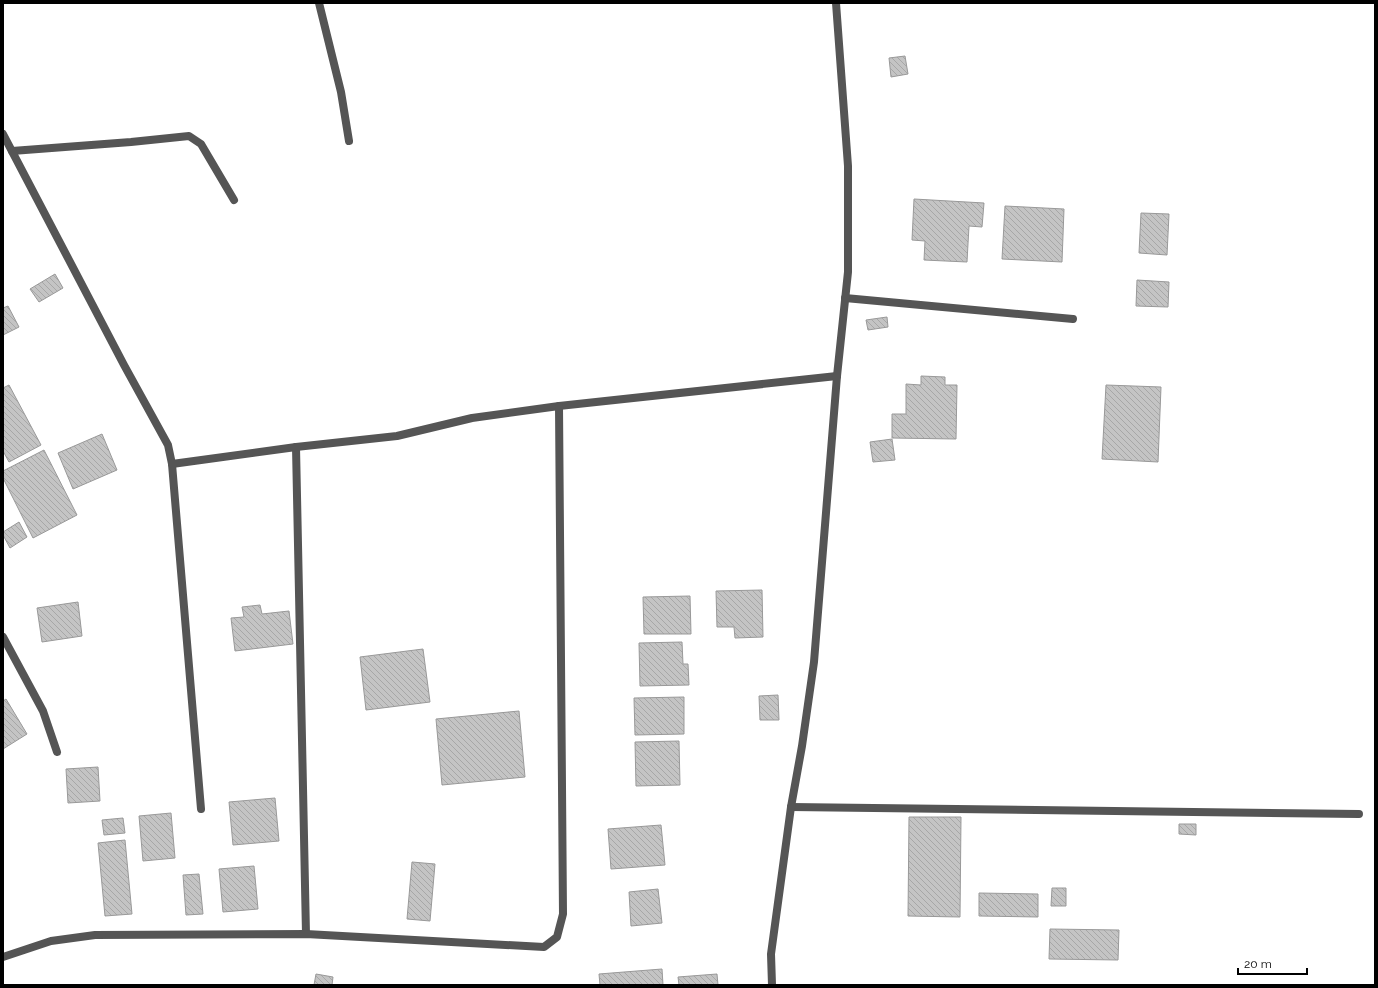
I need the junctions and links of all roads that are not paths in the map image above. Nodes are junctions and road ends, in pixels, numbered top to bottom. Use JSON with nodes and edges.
{"nodes":[{"id":1,"x":319,"y":3,"type":"edge"},
{"id":2,"x":836,"y":3,"type":"edge"},
{"id":3,"x":3,"y":134,"type":"edge"},
{"id":4,"x":349,"y":141,"type":"dead end"},
{"id":5,"x":12,"y":151,"type":"junction"},
{"id":6,"x":234,"y":200,"type":"dead end"},
{"id":7,"x":845,"y":298,"type":"junction"},
{"id":8,"x":1073,"y":319,"type":"dead end"},
{"id":9,"x":837,"y":376,"type":"junction"},
{"id":10,"x":559,"y":406,"type":"junction"},
{"id":11,"x":296,"y":447,"type":"junction"},
{"id":12,"x":172,"y":464,"type":"junction"},
{"id":13,"x":3,"y":637,"type":"edge"},
{"id":14,"x":57,"y":752,"type":"dead end"},
{"id":15,"x":791,"y":807,"type":"junction"},
{"id":16,"x":201,"y":809,"type":"dead end"},
{"id":17,"x":1358,"y":814,"type":"dead end"},
{"id":18,"x":306,"y":934,"type":"junction"},
{"id":19,"x":3,"y":957,"type":"edge"},
{"id":20,"x":772,"y":985,"type":"edge"}],
"edges":[{"from":1,"to":4,"type":"street"},
{"from":2,"to":7,"type":"street"},
{"from":3,"to":5,"type":"street"},
{"from":5,"to":6,"type":"street"},
{"from":5,"to":12,"type":"street"},
{"from":7,"to":8,"type":"street"},
{"from":7,"to":9,"type":"street"},
{"from":9,"to":10,"type":"street"},
{"from":9,"to":15,"type":"street"},
{"from":10,"to":11,"type":"street"},
{"from":10,"to":18,"type":"street"},
{"from":11,"to":12,"type":"street"},
{"from":11,"to":18,"type":"street"},
{"from":12,"to":16,"type":"street"},
{"from":13,"to":14,"type":"street"},
{"from":15,"to":17,"type":"street"},
{"from":15,"to":20,"type":"street"},
{"from":18,"to":19,"type":"street"}]}
